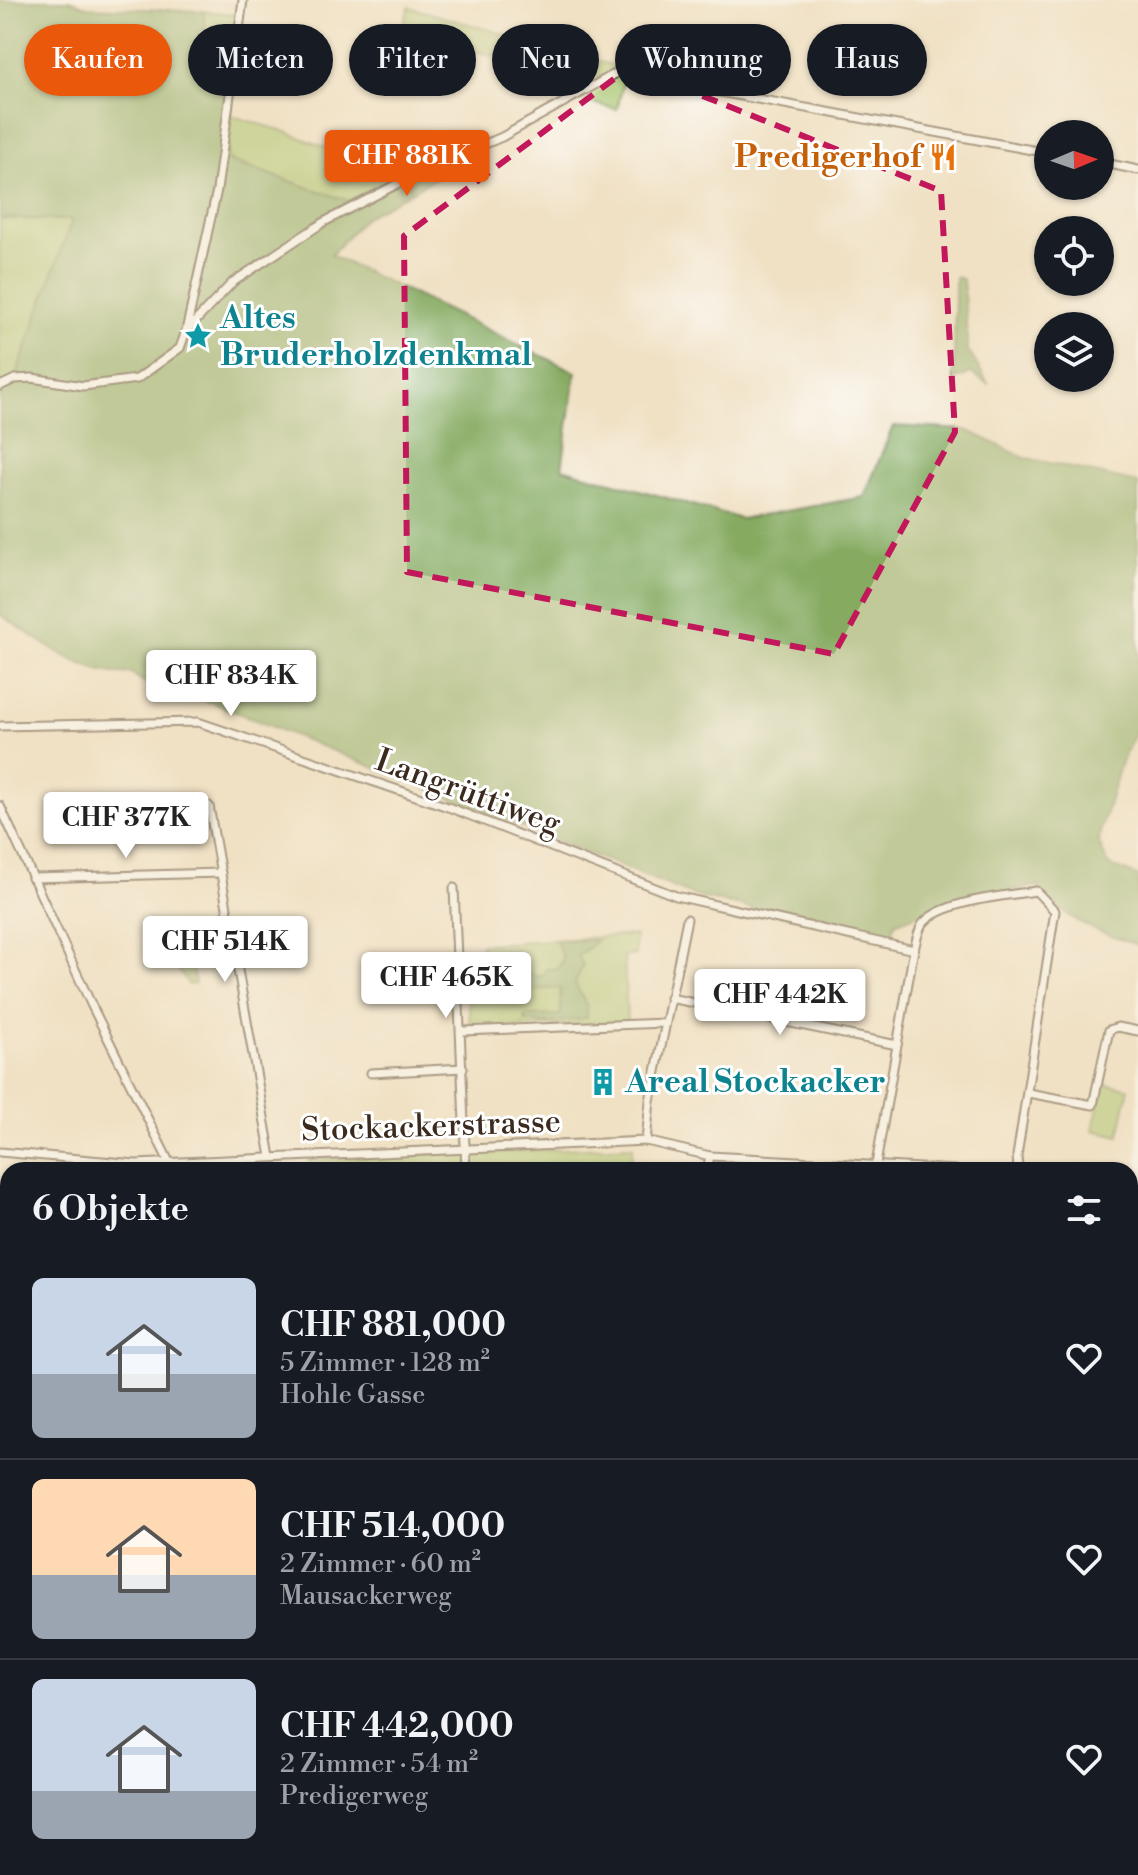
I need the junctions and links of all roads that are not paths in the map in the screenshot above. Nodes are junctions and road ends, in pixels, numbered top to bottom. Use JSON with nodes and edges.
{"nodes":[{"id":1,"x":243,"y":0,"type":"edge"},
{"id":2,"x":1034,"y":150,"type":"edge"},
{"id":3,"x":1114,"y":165,"type":"edge"},
{"id":4,"x":1138,"y":170,"type":"edge"},
{"id":5,"x":186,"y":331,"type":"junction"},
{"id":6,"x":0,"y":386,"type":"edge"},
{"id":7,"x":0,"y":726,"type":"edge"},
{"id":8,"x":0,"y":806,"type":"edge"},
{"id":9,"x":209,"y":806,"type":"dead end"},
{"id":10,"x":221,"y":873,"type":"junction"},
{"id":11,"x":32,"y":878,"type":"junction"},
{"id":12,"x":454,"y":888,"type":"dead end"},
{"id":13,"x":687,"y":919,"type":"dead end"},
{"id":14,"x":914,"y":950,"type":"junction"},
{"id":15,"x":670,"y":998,"type":"junction"},
{"id":16,"x":665,"y":1023,"type":"junction"},
{"id":17,"x":463,"y":1031,"type":"junction"},
{"id":18,"x":1138,"y":1031,"type":"edge"},
{"id":19,"x":897,"y":1045,"type":"junction"},
{"id":20,"x":463,"y":1068,"type":"junction"},
{"id":21,"x":371,"y":1073,"type":"dead end"},
{"id":22,"x":1028,"y":1093,"type":"junction"},
{"id":23,"x":646,"y":1141,"type":"junction"},
{"id":24,"x":467,"y":1149,"type":"junction"},
{"id":25,"x":0,"y":1152,"type":"edge"},
{"id":26,"x":710,"y":1156,"type":"junction"},
{"id":27,"x":271,"y":1157,"type":"junction"},
{"id":28,"x":781,"y":1161,"type":"joint"},
{"id":29,"x":114,"y":1162,"type":"edge"},
{"id":30,"x":169,"y":1162,"type":"edge"},
{"id":31,"x":221,"y":1162,"type":"edge"},
{"id":32,"x":466,"y":1162,"type":"edge"},
{"id":33,"x":709,"y":1162,"type":"edge"},
{"id":34,"x":795,"y":1162,"type":"edge"},
{"id":35,"x":876,"y":1162,"type":"edge"},
{"id":36,"x":1017,"y":1162,"type":"edge"}],
"edges":[{"from":1,"to":5,"type":"street"},
{"from":2,"to":5,"type":"street"},
{"from":3,"to":4,"type":"street"},
{"from":5,"to":6,"type":"street"},
{"from":7,"to":14,"type":"street","name":"Langrüttiweg"},
{"from":8,"to":11,"type":"street"},
{"from":9,"to":10,"type":"street"},
{"from":10,"to":11,"type":"street"},
{"from":10,"to":27,"type":"street"},
{"from":11,"to":30,"type":"street"},
{"from":12,"to":17,"type":"street"},
{"from":13,"to":15,"type":"street"},
{"from":14,"to":19,"type":"street"},
{"from":14,"to":22,"type":"street"},
{"from":15,"to":16,"type":"street"},
{"from":15,"to":19,"type":"street"},
{"from":16,"to":17,"type":"street"},
{"from":16,"to":23,"type":"street"},
{"from":17,"to":20,"type":"street"},
{"from":18,"to":22,"type":"street"},
{"from":19,"to":35,"type":"street"},
{"from":20,"to":21,"type":"street"},
{"from":20,"to":24,"type":"street"},
{"from":22,"to":36,"type":"street"},
{"from":23,"to":24,"type":"street","name":"Stockackerstrasse"},
{"from":23,"to":26,"type":"street","name":"Stockackerstrasse"},
{"from":24,"to":27,"type":"street","name":"Stockackerstrasse"},
{"from":24,"to":32,"type":"street"},
{"from":25,"to":29,"type":"street","name":"Stockackerstrasse"},
{"from":26,"to":28,"type":"street","name":"Stockackerstrasse"},
{"from":26,"to":33,"type":"street"},
{"from":27,"to":31,"type":"street","name":"Stockackerstrasse"},
{"from":28,"to":34,"type":"street","name":"Stockackerstrasse"}]}
